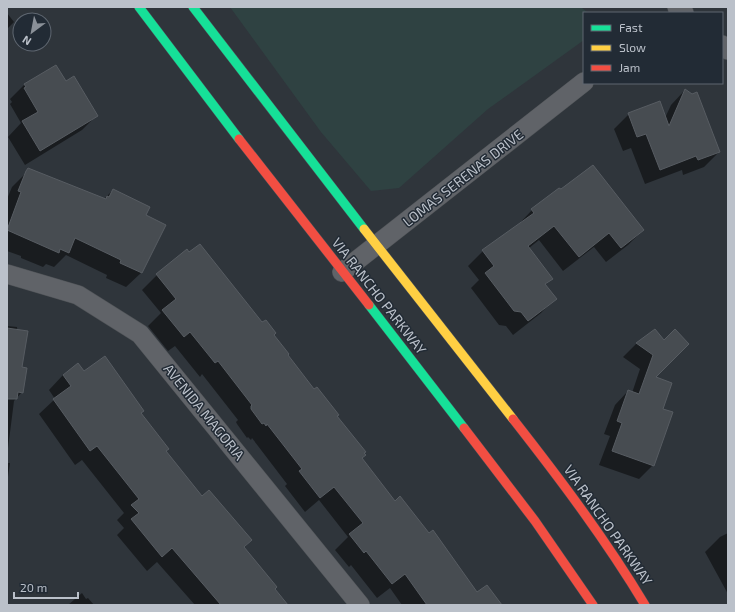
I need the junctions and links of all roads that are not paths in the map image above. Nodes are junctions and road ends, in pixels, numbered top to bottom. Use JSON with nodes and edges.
{"nodes":[{"id":1,"x":139,"y":7,"type":"edge"},
{"id":2,"x":193,"y":7,"type":"edge"},
{"id":3,"x":583,"y":83,"type":"edge"},
{"id":4,"x":378,"y":245,"type":"junction"},
{"id":5,"x":342,"y":272,"type":"junction"},
{"id":6,"x":7,"y":274,"type":"edge"},
{"id":7,"x":360,"y":605,"type":"edge"},
{"id":8,"x":593,"y":605,"type":"edge"},
{"id":9,"x":645,"y":605,"type":"edge"}],
"edges":[{"from":1,"to":5,"type":"main road","name":"VIA RANCHO PARKWAY"},
{"from":2,"to":4,"type":"main road","name":"VIA RANCHO PARKWAY"},
{"from":3,"to":4,"type":"street","name":"LOMAS SERENAS DRIVE"},
{"from":4,"to":5,"type":"street","name":"LOMAS SERENAS DRIVE"},
{"from":4,"to":9,"type":"main road","name":"VIA RANCHO PARKWAY"},
{"from":5,"to":8,"type":"main road","name":"VIA RANCHO PARKWAY"},
{"from":6,"to":7,"type":"street","name":"AVENIDA MAGORIA"}]}
